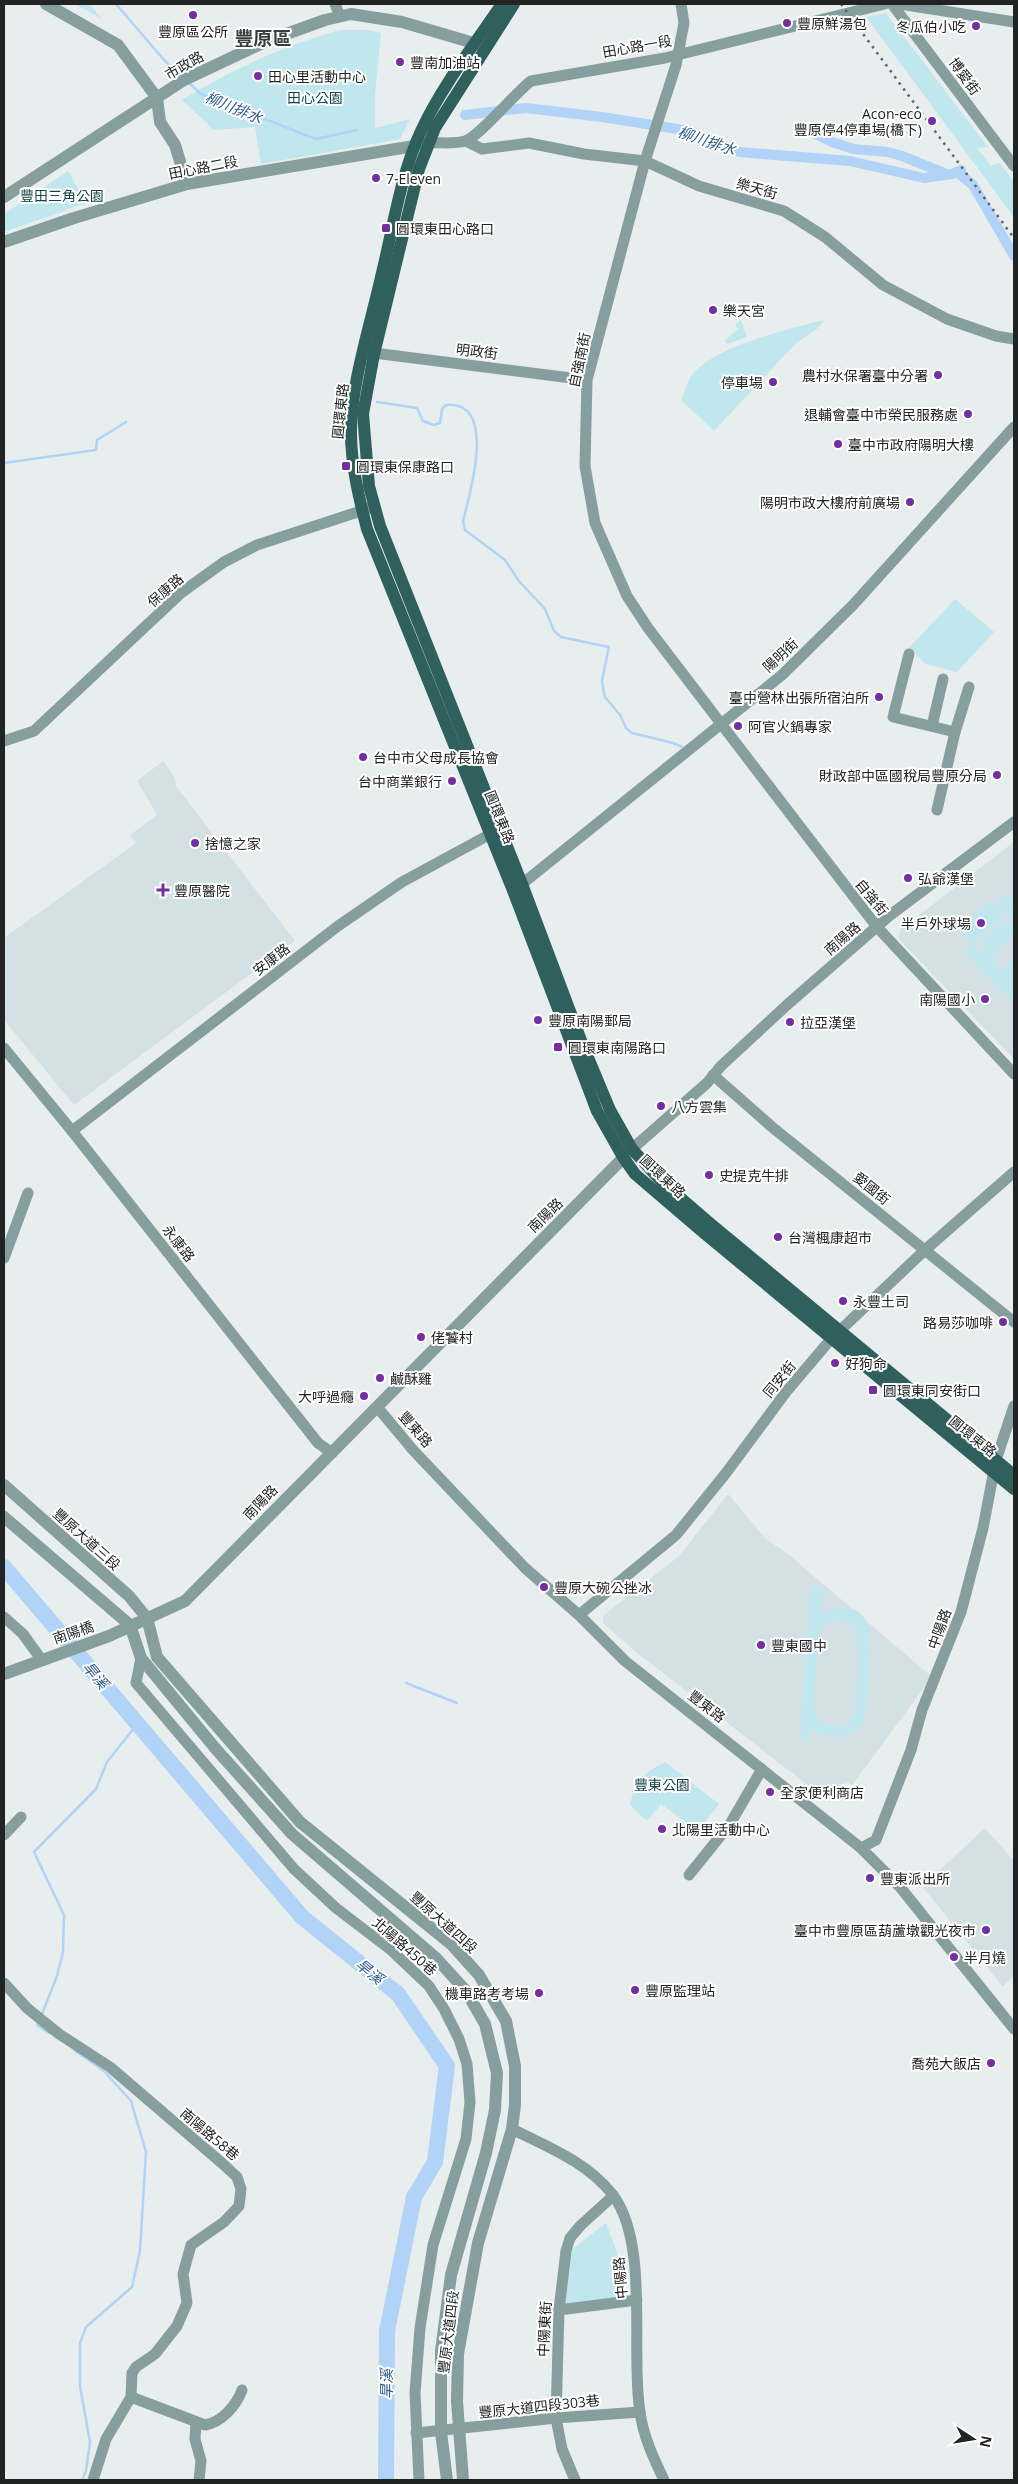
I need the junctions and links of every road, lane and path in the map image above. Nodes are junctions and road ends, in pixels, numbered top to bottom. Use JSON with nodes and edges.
{"nodes":[{"id":1,"x":46,"y":4,"type":"edge"},
{"id":2,"x":335,"y":4,"type":"edge"},
{"id":3,"x":502,"y":4,"type":"edge"},
{"id":4,"x":514,"y":4,"type":"edge"},
{"id":5,"x":681,"y":4,"type":"edge"},
{"id":6,"x":885,"y":4,"type":"edge"},
{"id":7,"x":892,"y":4,"type":"edge"},
{"id":8,"x":900,"y":4,"type":"edge"},
{"id":9,"x":340,"y":16,"type":"junction"},
{"id":10,"x":1014,"y":22,"type":"edge"},
{"id":11,"x":481,"y":45,"type":"junction"},
{"id":12,"x":679,"y":54,"type":"junction"},
{"id":13,"x":158,"y":98,"type":"junction"},
{"id":14,"x":466,"y":141,"type":"junction"},
{"id":15,"x":428,"y":143,"type":"junction"},
{"id":16,"x":414,"y":146,"type":"junction"},
{"id":17,"x":645,"y":161,"type":"junction"},
{"id":18,"x":1014,"y":166,"type":"edge"},
{"id":19,"x":187,"y":184,"type":"junction"},
{"id":20,"x":4,"y":197,"type":"edge"},
{"id":21,"x":4,"y":242,"type":"edge"},
{"id":22,"x":1014,"y":339,"type":"edge"},
{"id":23,"x":369,"y":352,"type":"junction"},
{"id":24,"x":587,"y":380,"type":"junction"},
{"id":25,"x":1014,"y":427,"type":"edge"},
{"id":26,"x":368,"y":509,"type":"junction"},
{"id":27,"x":909,"y":654,"type":"dead end"},
{"id":28,"x":944,"y":679,"type":"dead end"},
{"id":29,"x":969,"y":687,"type":"dead end"},
{"id":30,"x":722,"y":726,"type":"junction"},
{"id":31,"x":932,"y":726,"type":"junction"},
{"id":32,"x":955,"y":732,"type":"junction"},
{"id":33,"x":4,"y":741,"type":"edge"},
{"id":34,"x":937,"y":810,"type":"dead end"},
{"id":35,"x":1014,"y":822,"type":"edge"},
{"id":36,"x":496,"y":831,"type":"junction"},
{"id":37,"x":517,"y":886,"type":"junction"},
{"id":38,"x":877,"y":927,"type":"junction"},
{"id":39,"x":4,"y":1048,"type":"edge"},
{"id":40,"x":1014,"y":1074,"type":"edge"},
{"id":41,"x":713,"y":1075,"type":"junction"},
{"id":42,"x":72,"y":1130,"type":"junction"},
{"id":43,"x":628,"y":1153,"type":"junction"},
{"id":44,"x":1014,"y":1172,"type":"edge"},
{"id":45,"x":28,"y":1193,"type":"dead end"},
{"id":46,"x":925,"y":1250,"type":"junction"},
{"id":47,"x":4,"y":1258,"type":"edge"},
{"id":48,"x":1014,"y":1322,"type":"edge"},
{"id":49,"x":835,"y":1335,"type":"junction"},
{"id":50,"x":1014,"y":1406,"type":"edge"},
{"id":51,"x":378,"y":1408,"type":"junction"},
{"id":52,"x":332,"y":1453,"type":"junction"},
{"id":53,"x":995,"y":1467,"type":"junction"},
{"id":54,"x":1014,"y":1475,"type":"edge"},
{"id":55,"x":4,"y":1485,"type":"edge"},
{"id":56,"x":1014,"y":1489,"type":"edge"},
{"id":57,"x":4,"y":1517,"type":"edge"},
{"id":58,"x":578,"y":1615,"type":"junction"},
{"id":59,"x":4,"y":1617,"type":"edge"},
{"id":60,"x":147,"y":1618,"type":"junction"},
{"id":61,"x":130,"y":1625,"type":"junction"},
{"id":62,"x":109,"y":1636,"type":"joint"},
{"id":63,"x":44,"y":1658,"type":"junction"},
{"id":64,"x":140,"y":1658,"type":"junction"},
{"id":65,"x":4,"y":1674,"type":"edge"},
{"id":66,"x":762,"y":1768,"type":"junction"},
{"id":67,"x":21,"y":1817,"type":"dead end"},
{"id":68,"x":4,"y":1835,"type":"edge"},
{"id":69,"x":861,"y":1848,"type":"junction"},
{"id":70,"x":689,"y":1875,"type":"dead end"},
{"id":71,"x":4,"y":1983,"type":"edge"},
{"id":72,"x":1013,"y":2023,"type":"edge"},
{"id":73,"x":512,"y":2129,"type":"junction"},
{"id":74,"x":613,"y":2196,"type":"junction"},
{"id":75,"x":637,"y":2300,"type":"junction"},
{"id":76,"x":558,"y":2310,"type":"junction"},
{"id":77,"x":242,"y":2390,"type":"dead end"},
{"id":78,"x":131,"y":2397,"type":"junction"},
{"id":79,"x":640,"y":2412,"type":"junction"},
{"id":80,"x":556,"y":2418,"type":"junction"},
{"id":81,"x":196,"y":2422,"type":"junction"},
{"id":82,"x":458,"y":2429,"type":"junction"},
{"id":83,"x":440,"y":2432,"type":"junction"},
{"id":84,"x":416,"y":2433,"type":"junction"},
{"id":85,"x":93,"y":2480,"type":"edge"},
{"id":86,"x":199,"y":2480,"type":"edge"},
{"id":87,"x":419,"y":2480,"type":"edge"},
{"id":88,"x":446,"y":2480,"type":"edge"},
{"id":89,"x":463,"y":2480,"type":"edge"},
{"id":90,"x":575,"y":2480,"type":"edge"},
{"id":91,"x":664,"y":2480,"type":"edge"}],
"edges":[{"from":1,"to":13,"type":"street"},
{"from":2,"to":9,"type":"street"},
{"from":3,"to":11,"type":"main road","name":"圓環東路"},
{"from":4,"to":11,"type":"main road","name":"圓環東路"},
{"from":5,"to":12,"type":"street","name":"自強南街"},
{"from":6,"to":12,"type":"street","name":"田心路一段"},
{"from":7,"to":18,"type":"street","name":"博愛街"},
{"from":8,"to":10,"type":"street"},
{"from":9,"to":11,"type":"street","name":"市政路"},
{"from":9,"to":13,"type":"street","name":"市政路"},
{"from":11,"to":15,"type":"main road","name":"圓環東路"},
{"from":11,"to":16,"type":"main road","name":"圓環東路"},
{"from":12,"to":14,"type":"street","name":"田心路一段"},
{"from":12,"to":17,"type":"street","name":"自強南街"},
{"from":13,"to":19,"type":"street"},
{"from":13,"to":20,"type":"street","name":"市政路"},
{"from":14,"to":15,"type":"street"},
{"from":14,"to":17,"type":"street","name":"樂天街"},
{"from":15,"to":16,"type":"street"},
{"from":15,"to":23,"type":"main road","name":"圓環東路"},
{"from":16,"to":19,"type":"street","name":"田心路二段"},
{"from":16,"to":23,"type":"main road","name":"圓環東路"},
{"from":17,"to":22,"type":"street","name":"樂天街"},
{"from":17,"to":24,"type":"street","name":"自強南街"},
{"from":19,"to":21,"type":"street","name":"田心路二段"},
{"from":23,"to":24,"type":"street","name":"明政街"},
{"from":23,"to":26,"type":"main road","name":"圓環東路"},
{"from":24,"to":30,"type":"street","name":"自強南街"},
{"from":25,"to":30,"type":"street","name":"陽明街"},
{"from":26,"to":33,"type":"street","name":"保康路"},
{"from":26,"to":36,"type":"main road","name":"圓環東路"},
{"from":27,"to":31,"type":"street"},
{"from":28,"to":31,"type":"street"},
{"from":29,"to":32,"type":"street"},
{"from":30,"to":37,"type":"street","name":"陽明街"},
{"from":30,"to":38,"type":"street","name":"自強街"},
{"from":31,"to":32,"type":"street"},
{"from":32,"to":34,"type":"street"},
{"from":35,"to":38,"type":"street","name":"南陽路"},
{"from":36,"to":37,"type":"main road","name":"圓環東路"},
{"from":36,"to":42,"type":"street","name":"安康路"},
{"from":37,"to":43,"type":"main road","name":"圓環東路"},
{"from":38,"to":40,"type":"street","name":"自強街"},
{"from":38,"to":41,"type":"street","name":"南陽路"},
{"from":39,"to":42,"type":"street","name":"永康路"},
{"from":41,"to":43,"type":"street","name":"南陽路"},
{"from":41,"to":46,"type":"street","name":"愛國街"},
{"from":42,"to":52,"type":"street","name":"永康路"},
{"from":43,"to":49,"type":"main road","name":"圓環東路"},
{"from":43,"to":51,"type":"street","name":"南陽路"},
{"from":44,"to":46,"type":"street","name":"同安街"},
{"from":45,"to":47,"type":"street"},
{"from":46,"to":48,"type":"street","name":"愛國街"},
{"from":46,"to":49,"type":"street","name":"同安街"},
{"from":49,"to":53,"type":"main road","name":"圓環東路"},
{"from":49,"to":58,"type":"street","name":"同安街"},
{"from":50,"to":53,"type":"street","name":"中陽路"},
{"from":51,"to":52,"type":"street","name":"南陽路"},
{"from":51,"to":58,"type":"street","name":"豐東路"},
{"from":52,"to":60,"type":"street","name":"南陽路"},
{"from":53,"to":54,"type":"main road","name":"圓環東路"},
{"from":53,"to":56,"type":"main road","name":"圓環東路"},
{"from":53,"to":69,"type":"street","name":"中陽路"},
{"from":55,"to":60,"type":"street","name":"豐原大道三段"},
{"from":57,"to":61,"type":"street"},
{"from":58,"to":66,"type":"street","name":"豐東路"},
{"from":59,"to":63,"type":"street"},
{"from":60,"to":61,"type":"street","name":"南陽路"},
{"from":60,"to":73,"type":"street","name":"豐原大道四段"},
{"from":61,"to":62,"type":"street","name":"南陽路"},
{"from":61,"to":64,"type":"street","name":"豐原大道四段"},
{"from":62,"to":63,"type":"street","name":"南陽橋"},
{"from":63,"to":65,"type":"street"},
{"from":64,"to":83,"type":"street","name":"豐原大道四段"},
{"from":64,"to":84,"type":"street","name":"北陽路450巷"},
{"from":66,"to":69,"type":"street","name":"豐東路"},
{"from":66,"to":70,"type":"street"},
{"from":67,"to":68,"type":"street"},
{"from":69,"to":72,"type":"street","name":"豐東路"},
{"from":71,"to":78,"type":"street","name":"南陽路58巷"},
{"from":73,"to":74,"type":"street","name":"中陽路"},
{"from":73,"to":82,"type":"street","name":"豐原大道四段"},
{"from":74,"to":75,"type":"street","name":"中陽路"},
{"from":74,"to":76,"type":"street","name":"中陽東街"},
{"from":75,"to":76,"type":"street"},
{"from":75,"to":79,"type":"street","name":"中陽路"},
{"from":76,"to":80,"type":"street","name":"中陽東街"},
{"from":77,"to":81,"type":"street"},
{"from":78,"to":81,"type":"street"},
{"from":78,"to":85,"type":"street","name":"南陽路58巷"},
{"from":79,"to":80,"type":"street","name":"豐原大道四段303巷"},
{"from":79,"to":91,"type":"street","name":"中陽路"},
{"from":80,"to":82,"type":"street","name":"豐原大道四段303巷"},
{"from":80,"to":90,"type":"street","name":"中陽東街"},
{"from":81,"to":86,"type":"street"},
{"from":82,"to":83,"type":"street","name":"豐原大道四段303巷"},
{"from":82,"to":89,"type":"street","name":"豐原大道四段"},
{"from":83,"to":84,"type":"street","name":"豐原大道四段303巷"},
{"from":83,"to":88,"type":"street","name":"豐原大道四段"},
{"from":84,"to":87,"type":"street","name":"北陽路450巷"}]}
